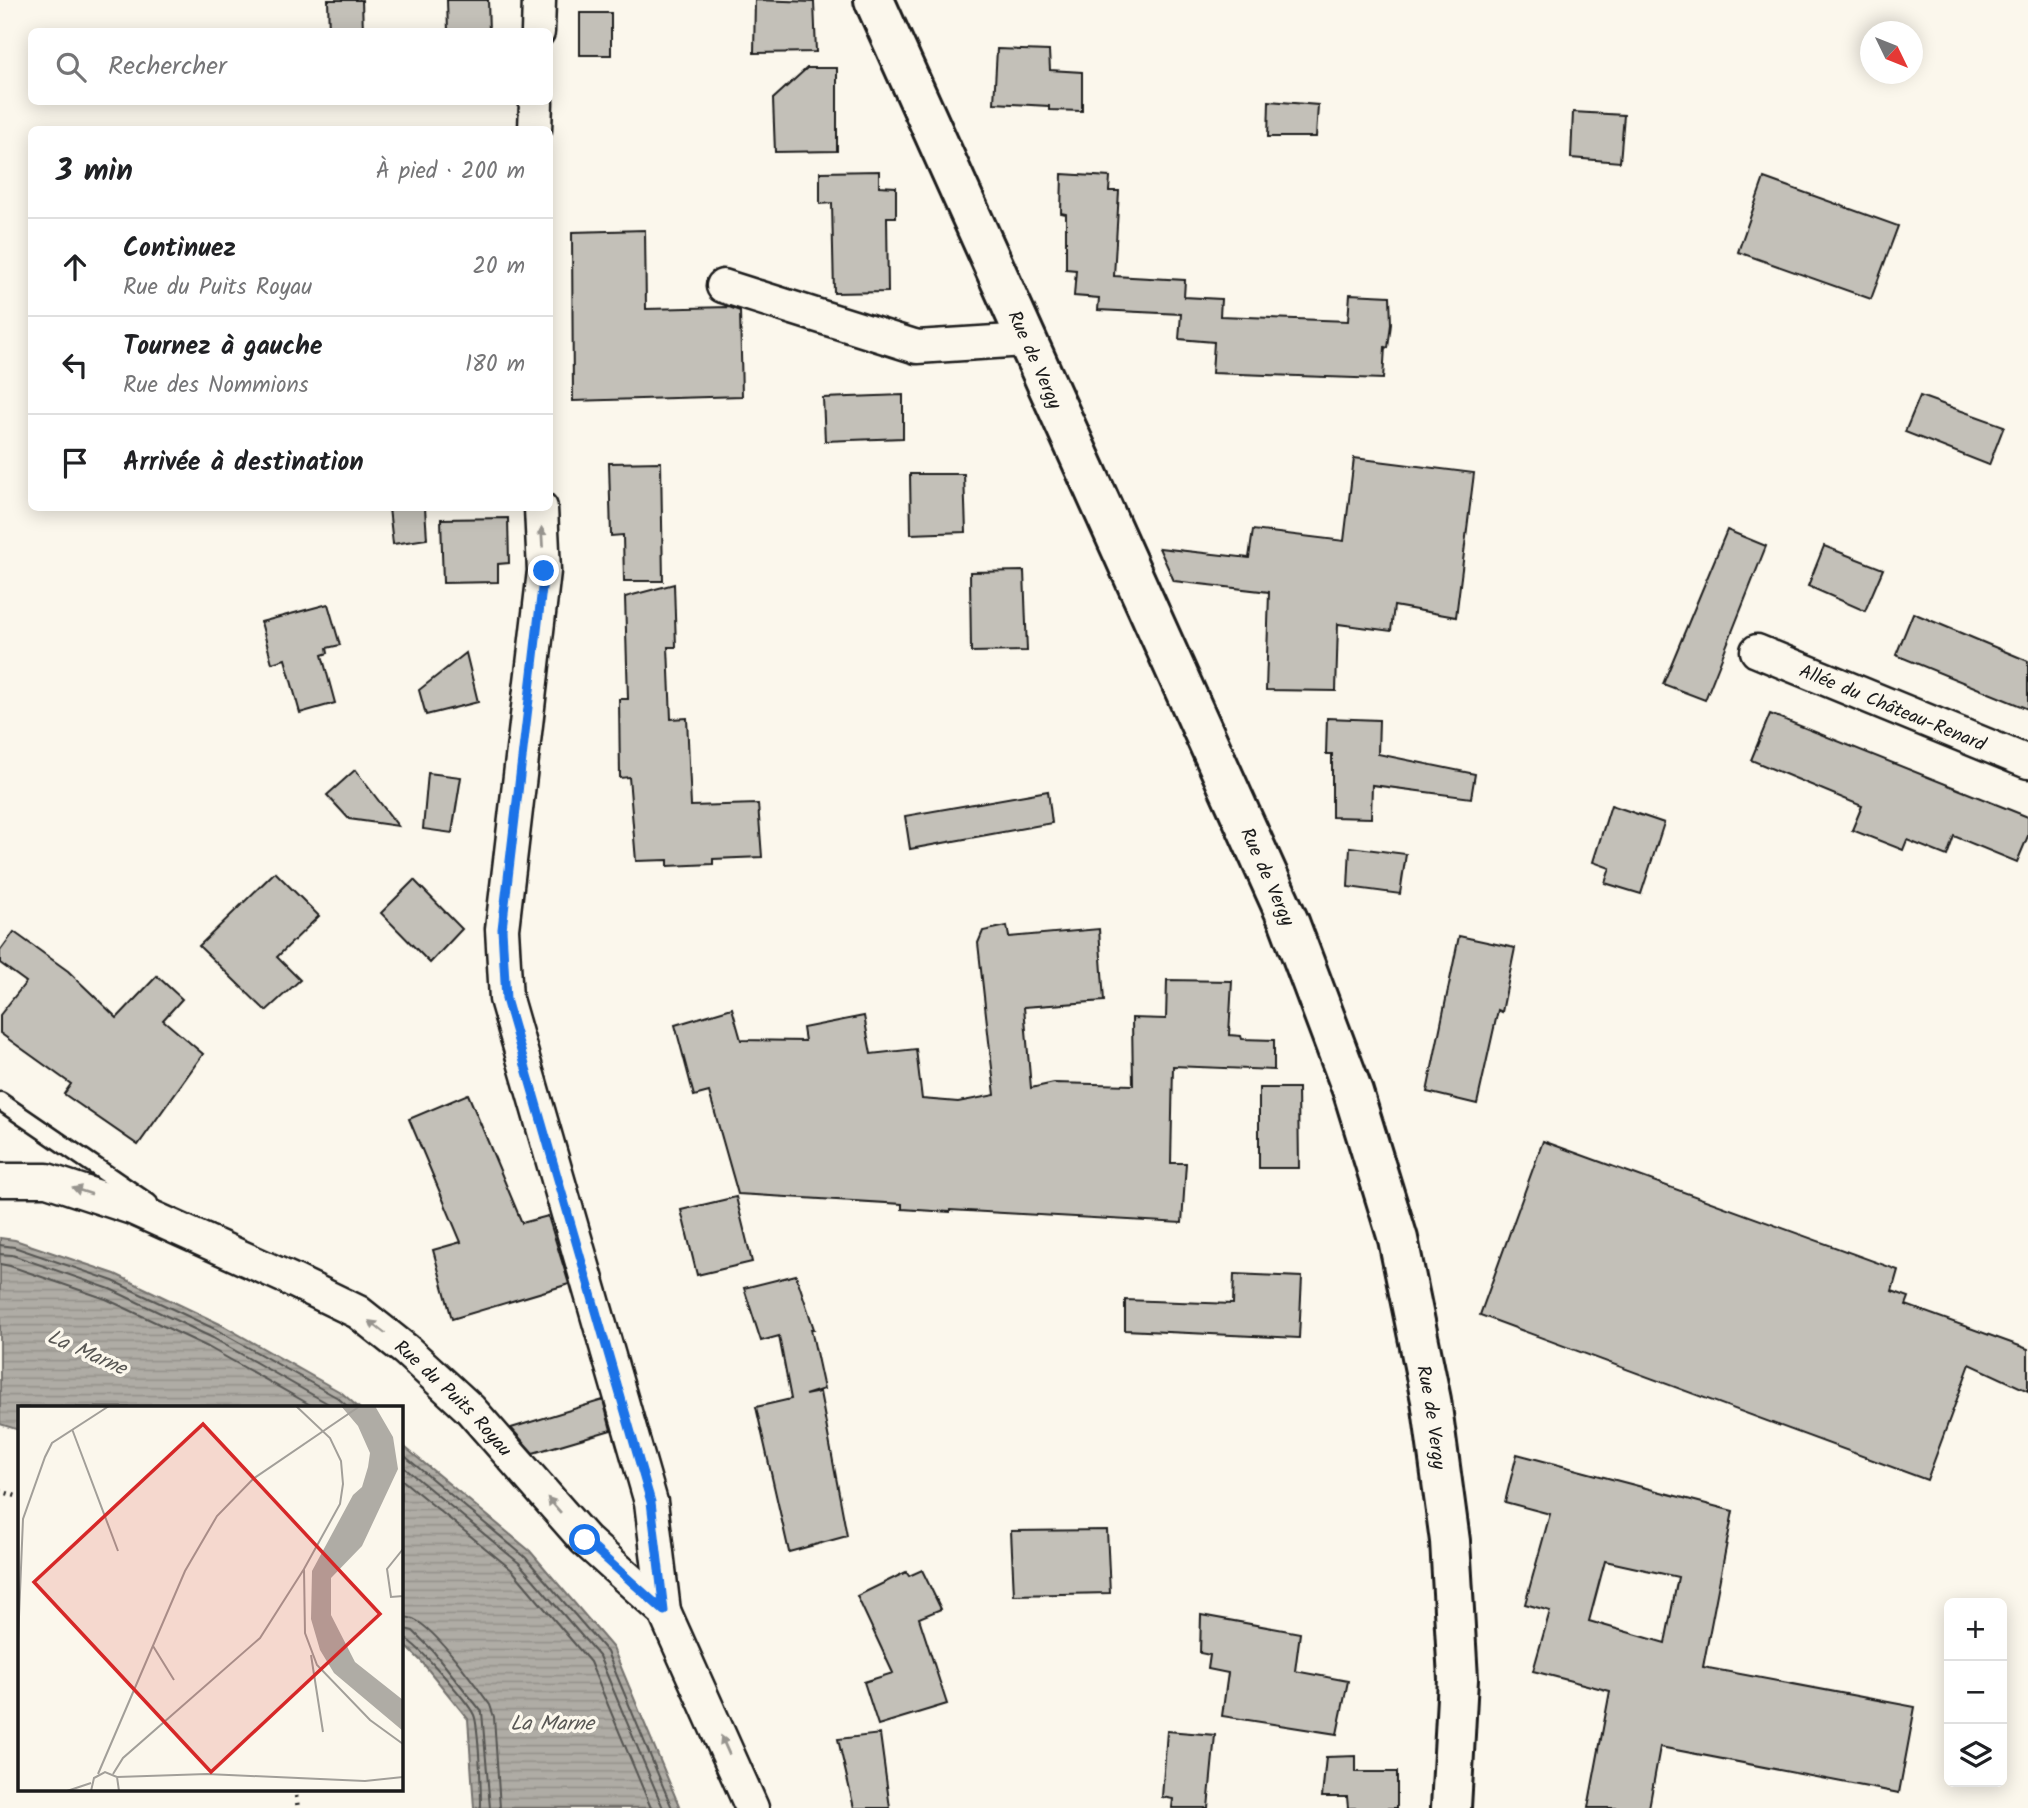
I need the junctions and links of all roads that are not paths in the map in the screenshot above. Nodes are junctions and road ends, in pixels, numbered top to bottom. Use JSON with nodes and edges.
{"nodes":[{"id":1,"x":539,"y":0,"type":"edge"},
{"id":2,"x":874,"y":0,"type":"edge"},
{"id":3,"x":538,"y":28,"type":"edge"},
{"id":4,"x":536,"y":105,"type":"edge"},
{"id":5,"x":536,"y":126,"type":"edge"},
{"id":6,"x":723,"y":286,"type":"dead end"},
{"id":7,"x":1027,"y":340,"type":"junction"},
{"id":8,"x":541,"y":511,"type":"edge"},
{"id":9,"x":1757,"y":651,"type":"dead end"},
{"id":10,"x":2028,"y":762,"type":"edge"},
{"id":11,"x":0,"y":1101,"type":"edge"},
{"id":12,"x":0,"y":1180,"type":"edge"},
{"id":13,"x":204,"y":1240,"type":"junction"},
{"id":14,"x":664,"y":1611,"type":"junction"},
{"id":15,"x":752,"y":1808,"type":"edge"},
{"id":16,"x":1451,"y":1808,"type":"edge"}],
"edges":[{"from":1,"to":3,"type":"street"},
{"from":2,"to":7,"type":"main road","name":"Rue de Vergy"},
{"from":4,"to":5,"type":"street"},
{"from":6,"to":7,"type":"street"},
{"from":7,"to":16,"type":"main road","name":"Rue de Vergy"},
{"from":14,"to":8,"type":"street","one_way":true},
{"from":9,"to":10,"type":"street","name":"Allée du Château-Renard"},
{"from":11,"to":13,"type":"lane"},
{"from":13,"to":12,"type":"street","name":"Rue du Puits Royau","one_way":true},
{"from":14,"to":13,"type":"street","name":"Rue du Puits Royau","one_way":true},
{"from":15,"to":14,"type":"street","name":"Rue du Puits Royau","one_way":true}]}
